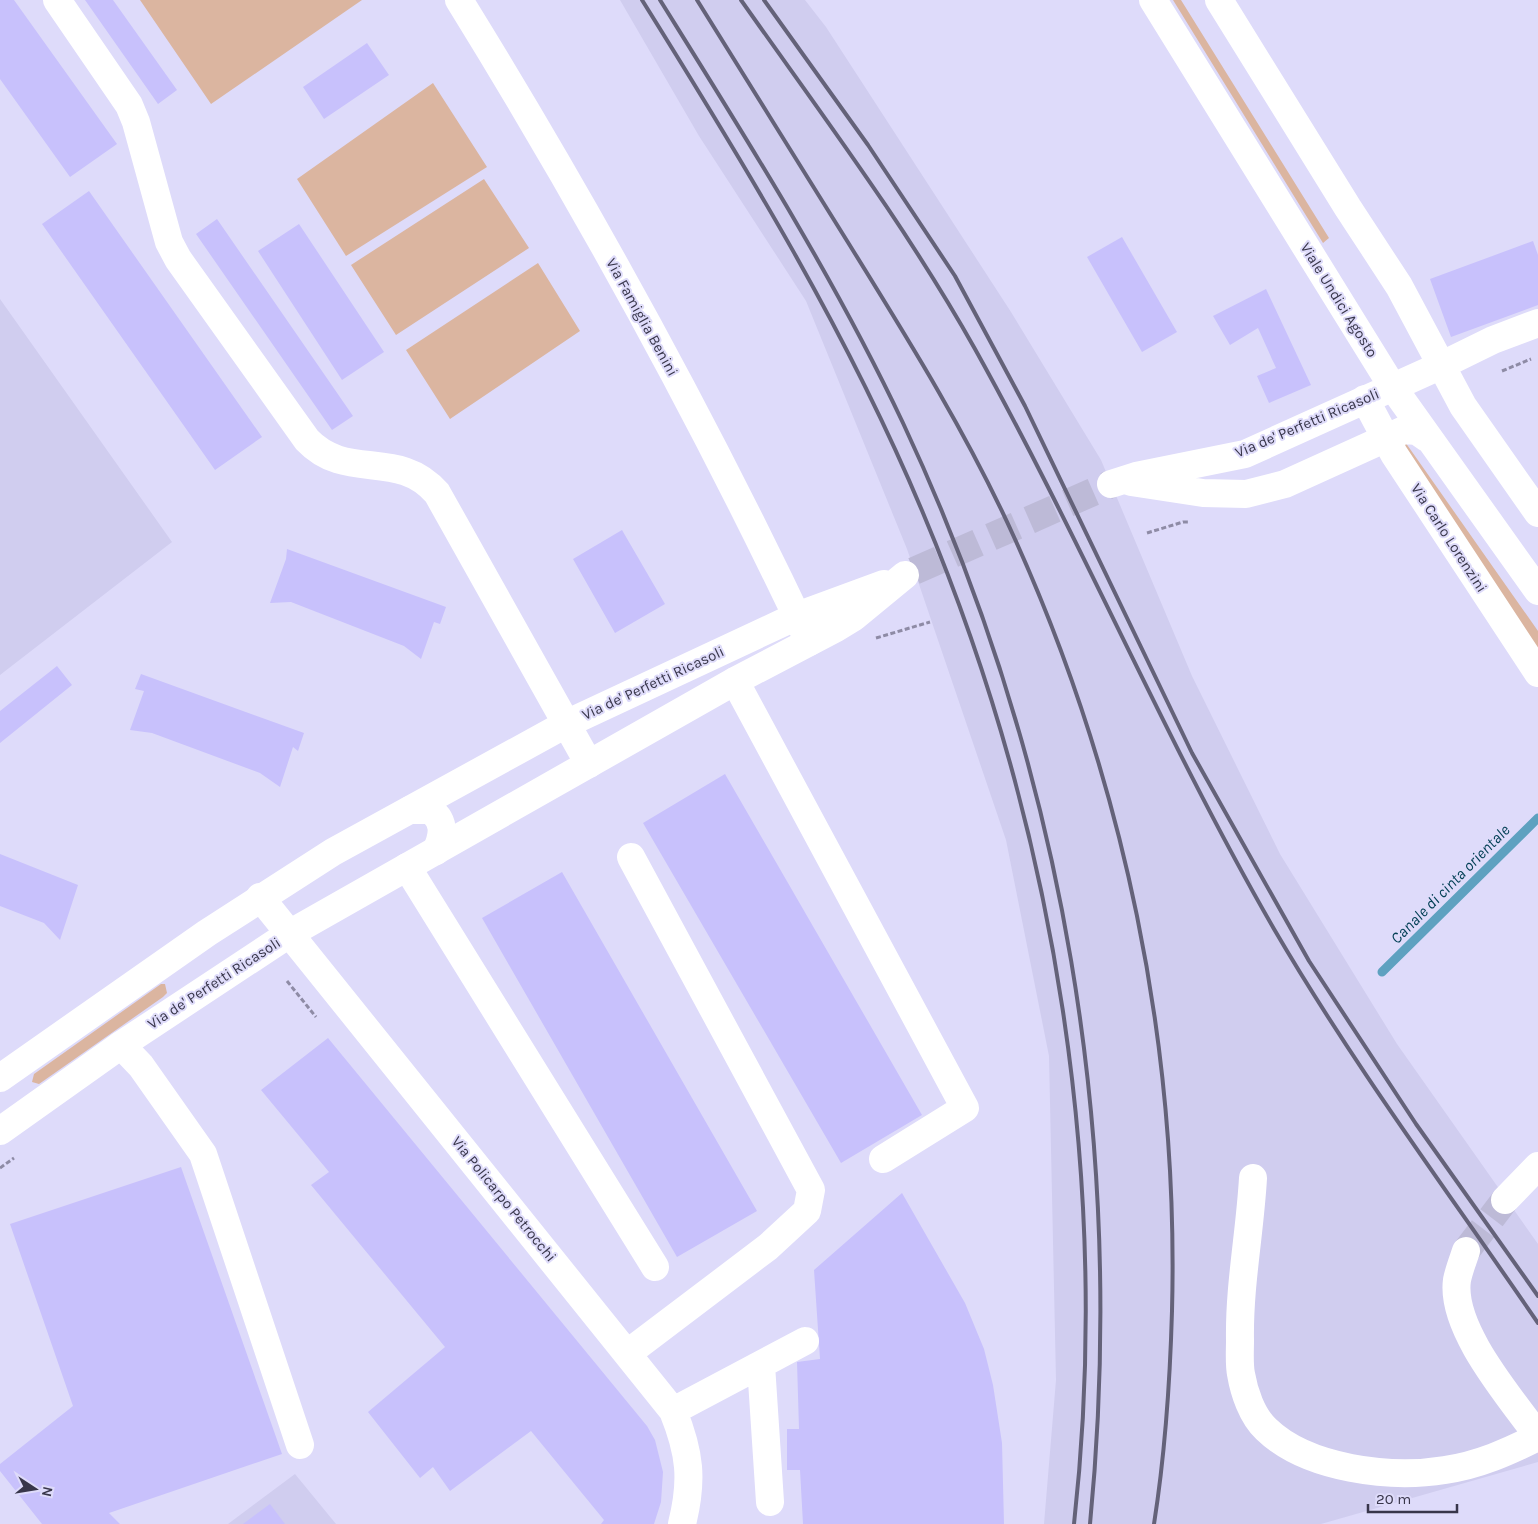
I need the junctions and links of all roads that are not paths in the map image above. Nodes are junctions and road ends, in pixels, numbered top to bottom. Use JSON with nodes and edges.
{"nodes":[{"id":1,"x":57,"y":0,"type":"edge"},
{"id":2,"x":459,"y":0,"type":"edge"},
{"id":3,"x":1153,"y":0,"type":"edge"},
{"id":4,"x":1219,"y":0,"type":"edge"},
{"id":5,"x":1538,"y":322,"type":"edge"},
{"id":6,"x":1442,"y":365,"type":"junction"},
{"id":7,"x":1392,"y":386,"type":"junction"},
{"id":8,"x":1365,"y":399,"type":"junction"},
{"id":9,"x":1385,"y":438,"type":"junction"},
{"id":10,"x":1427,"y":438,"type":"junction"},
{"id":11,"x":1538,"y":513,"type":"edge"},
{"id":12,"x":1538,"y":591,"type":"edge"},
{"id":13,"x":797,"y":616,"type":"junction"},
{"id":14,"x":809,"y":642,"type":"junction"},
{"id":15,"x":1538,"y":674,"type":"edge"},
{"id":16,"x":735,"y":681,"type":"junction"},
{"id":17,"x":566,"y":724,"type":"junction"},
{"id":18,"x":589,"y":764,"type":"junction"},
{"id":19,"x":410,"y":810,"type":"junction"},
{"id":20,"x":436,"y":850,"type":"junction"},
{"id":21,"x":631,"y":857,"type":"dead end"},
{"id":22,"x":407,"y":867,"type":"junction"},
{"id":23,"x":260,"y":897,"type":"junction"},
{"id":24,"x":288,"y":934,"type":"junction"},
{"id":25,"x":121,"y":1044,"type":"junction"},
{"id":26,"x":0,"y":1078,"type":"edge"},
{"id":27,"x":0,"y":1130,"type":"edge"},
{"id":28,"x":883,"y":1159,"type":"dead end"},
{"id":29,"x":1538,"y":1166,"type":"edge"},
{"id":30,"x":1253,"y":1178,"type":"dead end"},
{"id":31,"x":1505,"y":1200,"type":"tunnel mouth"},
{"id":32,"x":1466,"y":1251,"type":"tunnel mouth"},
{"id":33,"x":654,"y":1267,"type":"dead end"},
{"id":34,"x":806,"y":1341,"type":"dead end"},
{"id":35,"x":628,"y":1353,"type":"junction"},
{"id":36,"x":761,"y":1364,"type":"junction"},
{"id":37,"x":673,"y":1411,"type":"junction"},
{"id":38,"x":1538,"y":1437,"type":"edge"},
{"id":39,"x":300,"y":1445,"type":"dead end"},
{"id":40,"x":770,"y":1502,"type":"dead end"},
{"id":41,"x":682,"y":1524,"type":"edge"}],
"edges":[{"from":1,"to":17,"type":"main road"},
{"from":2,"to":13,"type":"main road","name":"Via Famiglia Benini"},
{"from":3,"to":7,"type":"main road","name":"Viale Undici Agosto"},
{"from":4,"to":6,"type":"main road"},
{"from":5,"to":6,"type":"main road","name":"Via de' Perfetti Ricasoli"},
{"from":6,"to":7,"type":"main road","name":"Via de' Perfetti Ricasoli"},
{"from":6,"to":11,"type":"main road"},
{"from":7,"to":8,"type":"main road","name":"Via de' Perfetti Ricasoli"},
{"from":7,"to":10,"type":"main road","name":"Viale Undici Agosto"},
{"from":8,"to":9,"type":"main road","name":"Via Carlo Lorenzini"},
{"from":8,"to":9,"type":"main road","name":"Via de' Perfetti Ricasoli"},
{"from":9,"to":10,"type":"main road"},
{"from":9,"to":15,"type":"main road","name":"Via Carlo Lorenzini"},
{"from":10,"to":12,"type":"main road","name":"Viale Undici Agosto"},
{"from":13,"to":14,"type":"main road","name":"Via Famiglia Benini"},
{"from":13,"to":14,"type":"main road","name":"Via de' Perfetti Ricasoli"},
{"from":13,"to":17,"type":"main road","name":"Via de' Perfetti Ricasoli"},
{"from":14,"to":16,"type":"main road","name":"Via de' Perfetti Ricasoli"},
{"from":16,"to":18,"type":"main road","name":"Via de' Perfetti Ricasoli"},
{"from":16,"to":28,"type":"main road"},
{"from":17,"to":18,"type":"main road"},
{"from":17,"to":19,"type":"main road","name":"Via de' Perfetti Ricasoli"},
{"from":18,"to":20,"type":"main road","name":"Via de' Perfetti Ricasoli"},
{"from":19,"to":20,"type":"main road"},
{"from":19,"to":23,"type":"main road","name":"Via de' Perfetti Ricasoli"},
{"from":20,"to":22,"type":"main road","name":"Via de' Perfetti Ricasoli"},
{"from":21,"to":35,"type":"main road"},
{"from":22,"to":24,"type":"main road","name":"Via de' Perfetti Ricasoli"},
{"from":22,"to":33,"type":"main road"},
{"from":23,"to":24,"type":"main road","name":"Via Policarpo Petrocchi"},
{"from":23,"to":26,"type":"main road","name":"Via de' Perfetti Ricasoli"},
{"from":24,"to":25,"type":"main road","name":"Via de' Perfetti Ricasoli"},
{"from":24,"to":35,"type":"main road","name":"Via Policarpo Petrocchi"},
{"from":25,"to":27,"type":"main road","name":"Via de' Perfetti Ricasoli"},
{"from":25,"to":39,"type":"main road"},
{"from":29,"to":31,"type":"main road"},
{"from":30,"to":38,"type":"main road"},
{"from":32,"to":38,"type":"main road"},
{"from":34,"to":36,"type":"main road"},
{"from":35,"to":37,"type":"main road","name":"Via Policarpo Petrocchi"},
{"from":36,"to":37,"type":"main road"},
{"from":36,"to":40,"type":"main road"},
{"from":37,"to":41,"type":"main road","name":"Via Policarpo Petrocchi"}]}
